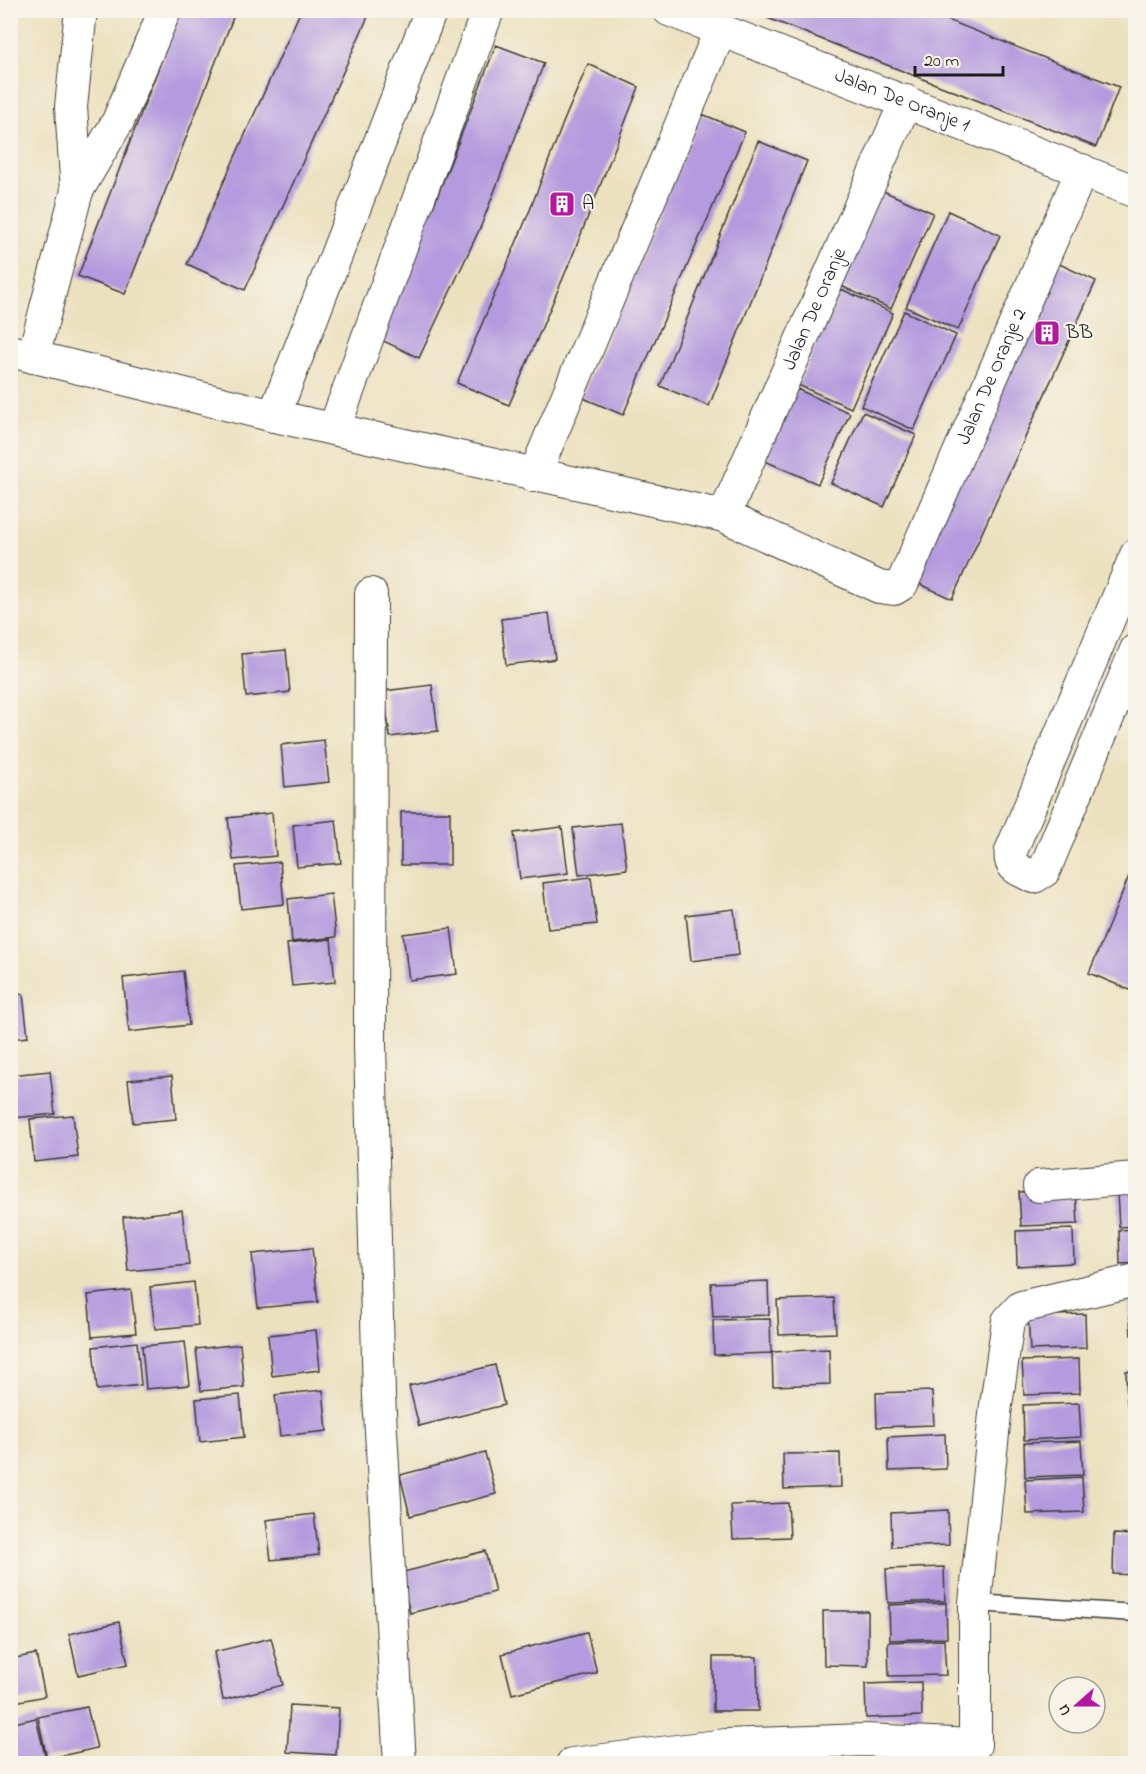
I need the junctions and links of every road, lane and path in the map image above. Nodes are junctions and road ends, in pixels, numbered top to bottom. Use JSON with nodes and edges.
{"nodes":[{"id":1,"x":81,"y":10,"type":"edge"},
{"id":2,"x":165,"y":10,"type":"edge"},
{"id":3,"x":431,"y":10,"type":"edge"},
{"id":4,"x":488,"y":10,"type":"edge"},
{"id":5,"x":669,"y":10,"type":"edge"},
{"id":6,"x":720,"y":31,"type":"junction"},
{"id":7,"x":906,"y":100,"type":"junction"},
{"id":8,"x":1082,"y":170,"type":"junction"},
{"id":9,"x":76,"y":191,"type":"junction"},
{"id":10,"x":1136,"y":192,"type":"edge"},
{"id":11,"x":22,"y":354,"type":"edge"},
{"id":12,"x":274,"y":416,"type":"junction"},
{"id":13,"x":334,"y":429,"type":"junction"},
{"id":14,"x":534,"y":476,"type":"junction"},
{"id":15,"x":724,"y":516,"type":"junction"},
{"id":16,"x":1136,"y":555,"type":"edge"},
{"id":17,"x":371,"y":594,"type":"dead end"},
{"id":18,"x":1136,"y":650,"type":"edge"},
{"id":19,"x":1136,"y":1178,"type":"edge"},
{"id":20,"x":1039,"y":1186,"type":"dead end"},
{"id":21,"x":1136,"y":1280,"type":"edge"},
{"id":22,"x":975,"y":1603,"type":"junction"},
{"id":23,"x":1136,"y":1613,"type":"edge"},
{"id":24,"x":400,"y":1764,"type":"edge"},
{"id":25,"x":572,"y":1764,"type":"edge"}],
"edges":[{"from":1,"to":9,"type":"street"},
{"from":2,"to":9,"type":"street"},
{"from":3,"to":12,"type":"street"},
{"from":4,"to":13,"type":"street"},
{"from":5,"to":6,"type":"street","name":"Jalan De Oranje 1"},
{"from":6,"to":7,"type":"street","name":"Jalan De Oranje 1"},
{"from":6,"to":14,"type":"street"},
{"from":7,"to":8,"type":"street","name":"Jalan De Oranje 1"},
{"from":7,"to":15,"type":"street","name":"Jalan De Oranje"},
{"from":8,"to":10,"type":"street","name":"Jalan De Oranje 1"},
{"from":8,"to":15,"type":"street","name":"Jalan De Oranje 2"},
{"from":9,"to":11,"type":"street"},
{"from":11,"to":12,"type":"street"},
{"from":12,"to":13,"type":"street"},
{"from":13,"to":14,"type":"street"},
{"from":14,"to":15,"type":"street"},
{"from":16,"to":18,"type":"street"},
{"from":17,"to":24,"type":"street"},
{"from":19,"to":20,"type":"street"},
{"from":21,"to":22,"type":"street"},
{"from":22,"to":23,"type":"lane"},
{"from":22,"to":25,"type":"street"}]}
